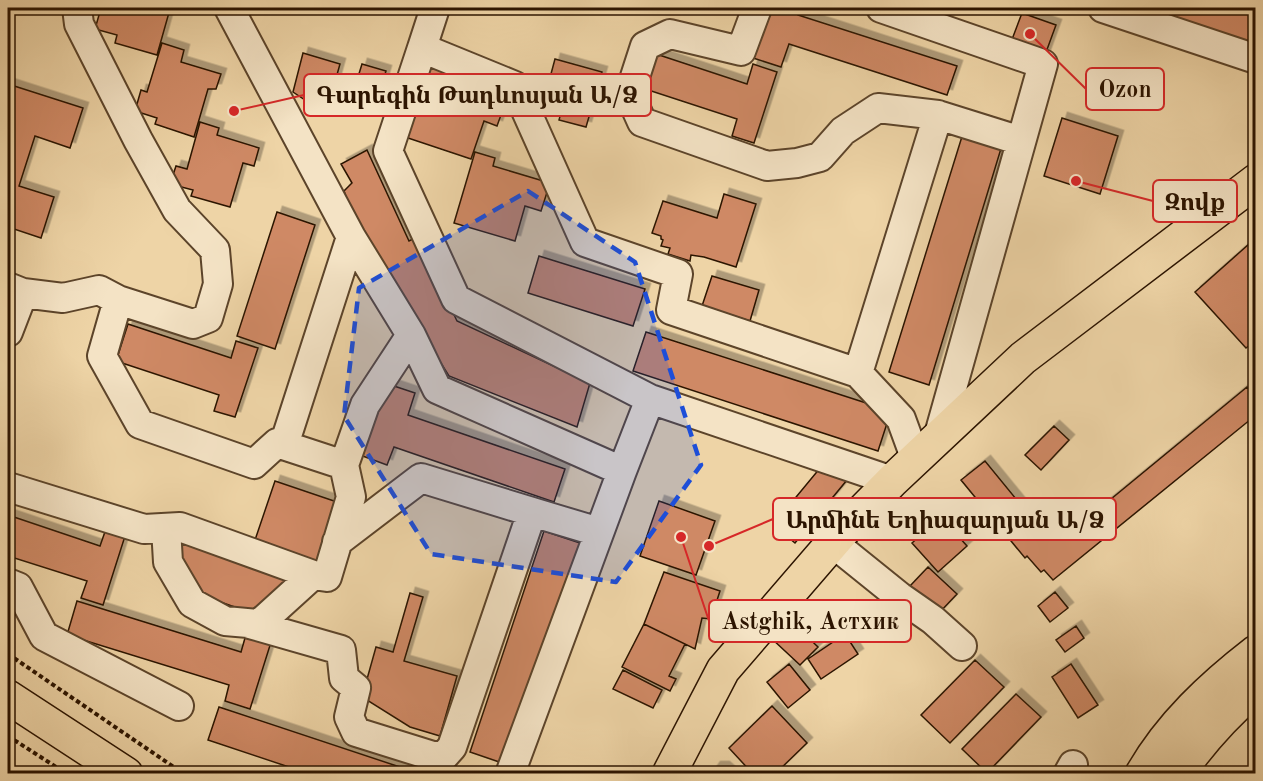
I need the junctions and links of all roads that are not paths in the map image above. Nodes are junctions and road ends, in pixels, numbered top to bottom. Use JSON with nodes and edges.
{"nodes":[{"id":1,"x":77,"y":8,"type":"edge"},
{"id":2,"x":229,"y":8,"type":"edge"},
{"id":3,"x":435,"y":8,"type":"edge"},
{"id":4,"x":757,"y":8,"type":"edge"},
{"id":5,"x":881,"y":8,"type":"edge"},
{"id":6,"x":1103,"y":8,"type":"edge"},
{"id":7,"x":422,"y":48,"type":"junction"},
{"id":8,"x":1256,"y":59,"type":"edge"},
{"id":9,"x":938,"y":115,"type":"junction"},
{"id":10,"x":1020,"y":141,"type":"junction"},
{"id":11,"x":1256,"y":181,"type":"edge"},
{"id":12,"x":351,"y":237,"type":"junction"},
{"id":13,"x":15,"y":290,"type":"edge"},
{"id":14,"x":118,"y":300,"type":"junction"},
{"id":15,"x":8,"y":332,"type":"edge"},
{"id":16,"x":411,"y":335,"type":"junction"},
{"id":17,"x":858,"y":373,"type":"junction"},
{"id":18,"x":650,"y":399,"type":"junction"},
{"id":19,"x":284,"y":445,"type":"junction"},
{"id":20,"x":927,"y":449,"type":"junction"},
{"id":21,"x":344,"y":465,"type":"junction"},
{"id":22,"x":622,"y":471,"type":"junction"},
{"id":23,"x":892,"y":481,"type":"junction"},
{"id":24,"x":8,"y":487,"type":"edge"},
{"id":25,"x":532,"y":512,"type":"junction"},
{"id":26,"x":166,"y":528,"type":"junction"},
{"id":27,"x":598,"y":532,"type":"junction"},
{"id":28,"x":337,"y":542,"type":"junction"},
{"id":29,"x":833,"y":543,"type":"junction"},
{"id":30,"x":314,"y":575,"type":"junction"},
{"id":31,"x":8,"y":583,"type":"edge"},
{"id":32,"x":250,"y":624,"type":"junction"},
{"id":33,"x":962,"y":646,"type":"dead end"},
{"id":34,"x":1256,"y":652,"type":"edge"},
{"id":35,"x":1256,"y":688,"type":"edge"},
{"id":36,"x":8,"y":698,"type":"edge"},
{"id":37,"x":179,"y":706,"type":"dead end"},
{"id":38,"x":8,"y":713,"type":"edge"},
{"id":39,"x":102,"y":774,"type":"edge"},
{"id":40,"x":126,"y":774,"type":"edge"},
{"id":41,"x":510,"y":774,"type":"edge"},
{"id":42,"x":669,"y":774,"type":"edge"},
{"id":43,"x":1142,"y":774,"type":"edge"},
{"id":44,"x":1178,"y":774,"type":"edge"}],
"edges":[{"from":1,"to":14,"type":"lane"},
{"from":2,"to":12,"type":"lane"},
{"from":3,"to":7,"type":"lane"},
{"from":4,"to":9,"type":"lane"},
{"from":5,"to":10,"type":"lane"},
{"from":6,"to":8,"type":"lane"},
{"from":7,"to":17,"type":"lane"},
{"from":7,"to":18,"type":"lane"},
{"from":9,"to":10,"type":"lane"},
{"from":9,"to":17,"type":"lane"},
{"from":10,"to":20,"type":"lane"},
{"from":11,"to":20,"type":"main road"},
{"from":12,"to":16,"type":"lane"},
{"from":12,"to":19,"type":"lane"},
{"from":13,"to":14,"type":"lane"},
{"from":13,"to":15,"type":"lane"},
{"from":14,"to":19,"type":"lane"},
{"from":16,"to":21,"type":"lane"},
{"from":16,"to":22,"type":"lane"},
{"from":17,"to":20,"type":"lane"},
{"from":18,"to":22,"type":"lane"},
{"from":18,"to":23,"type":"lane"},
{"from":19,"to":21,"type":"lane"},
{"from":20,"to":23,"type":"main road"},
{"from":21,"to":28,"type":"lane"},
{"from":22,"to":27,"type":"lane"},
{"from":23,"to":29,"type":"main road"},
{"from":24,"to":26,"type":"lane"},
{"from":25,"to":27,"type":"lane"},
{"from":25,"to":28,"type":"lane"},
{"from":25,"to":32,"type":"lane"},
{"from":26,"to":30,"type":"lane"},
{"from":26,"to":32,"type":"lane"},
{"from":27,"to":41,"type":"lane"},
{"from":28,"to":30,"type":"lane"},
{"from":29,"to":33,"type":"lane"},
{"from":29,"to":42,"type":"main road"},
{"from":30,"to":32,"type":"lane"},
{"from":31,"to":37,"type":"lane"},
{"from":34,"to":43,"type":"main road"},
{"from":35,"to":44,"type":"main road"},
{"from":36,"to":40,"type":"main road"},
{"from":38,"to":39,"type":"main road"}]}
